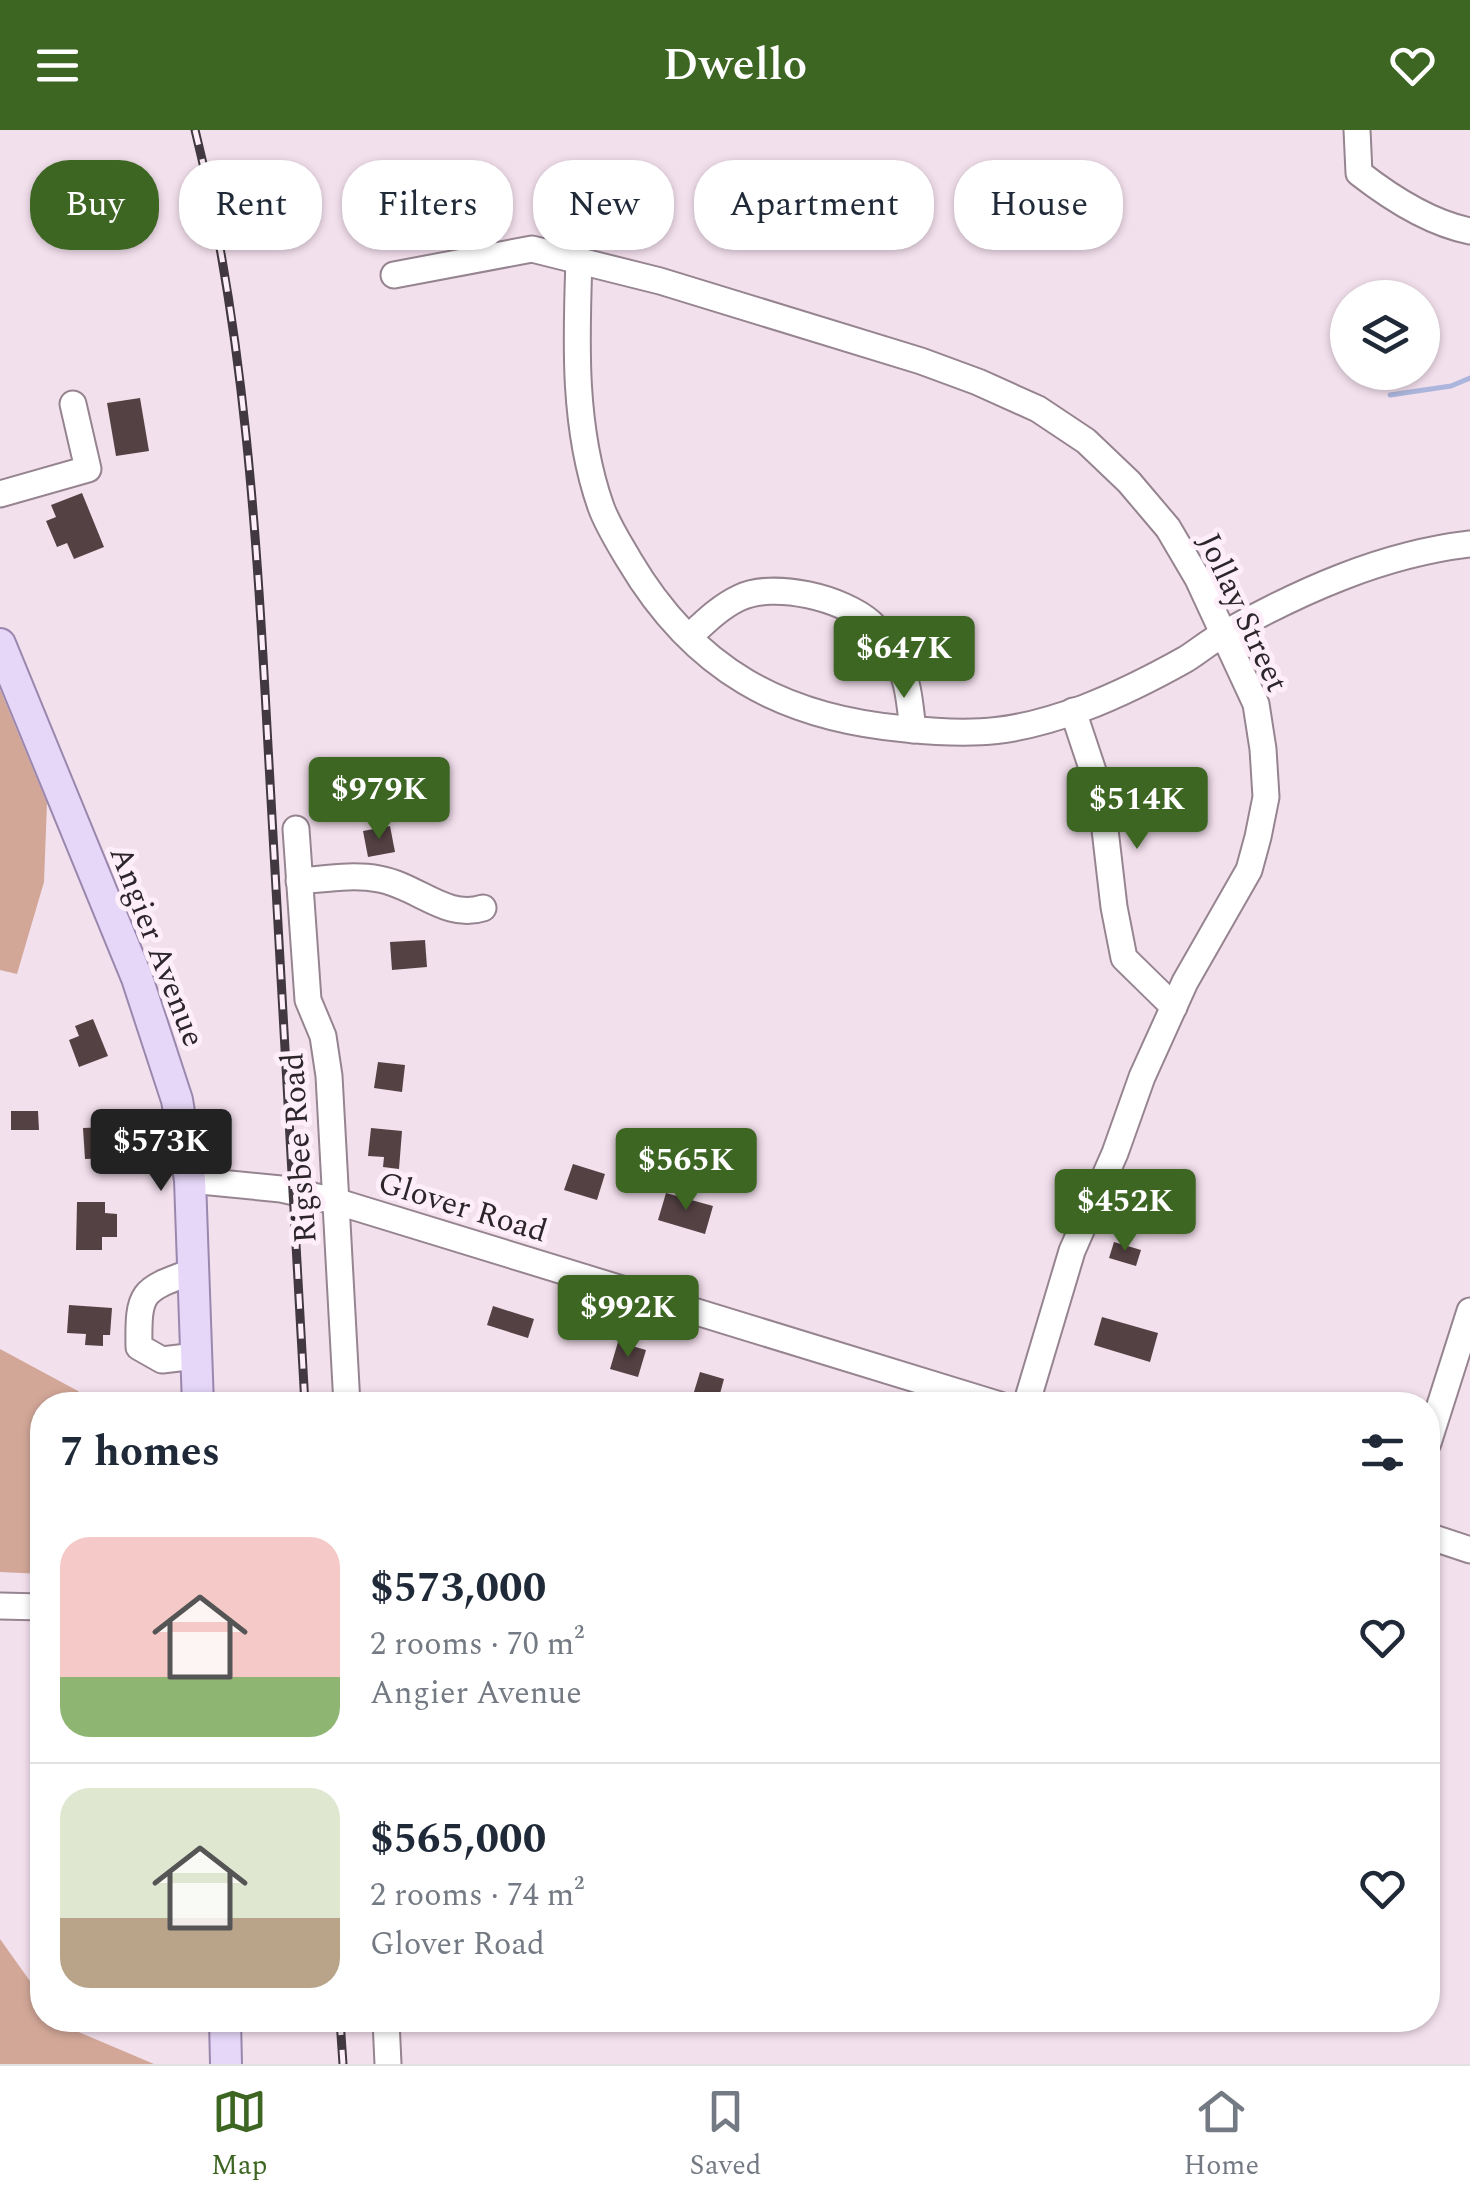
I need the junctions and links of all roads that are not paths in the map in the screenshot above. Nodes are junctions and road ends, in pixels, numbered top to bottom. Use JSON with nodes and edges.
{"nodes":[{"id":1,"x":1356,"y":130,"type":"edge"},
{"id":2,"x":1470,"y":231,"type":"edge"},
{"id":3,"x":579,"y":260,"type":"junction"},
{"id":4,"x":394,"y":275,"type":"dead end"},
{"id":5,"x":73,"y":404,"type":"dead end"},
{"id":6,"x":0,"y":494,"type":"edge"},
{"id":7,"x":1470,"y":544,"type":"edge"},
{"id":8,"x":1223,"y":634,"type":"junction"},
{"id":9,"x":690,"y":636,"type":"junction"},
{"id":10,"x":0,"y":644,"type":"edge"},
{"id":11,"x":1074,"y":711,"type":"junction"},
{"id":12,"x":912,"y":730,"type":"junction"},
{"id":13,"x":296,"y":830,"type":"dead end"},
{"id":14,"x":299,"y":881,"type":"junction"},
{"id":15,"x":482,"y":908,"type":"dead end"},
{"id":16,"x":1174,"y":1007,"type":"junction"},
{"id":17,"x":190,"y":1180,"type":"junction"},
{"id":18,"x":335,"y":1201,"type":"junction"},
{"id":19,"x":194,"y":1272,"type":"junction"},
{"id":20,"x":1470,"y":1311,"type":"edge"},
{"id":21,"x":196,"y":1356,"type":"junction"},
{"id":22,"x":197,"y":1392,"type":"edge"},
{"id":23,"x":347,"y":1392,"type":"edge"},
{"id":24,"x":958,"y":1392,"type":"edge"},
{"id":25,"x":1030,"y":1392,"type":"edge"},
{"id":26,"x":1440,"y":1405,"type":"edge"},
{"id":27,"x":1440,"y":1540,"type":"edge"},
{"id":28,"x":1470,"y":1550,"type":"edge"},
{"id":29,"x":0,"y":1606,"type":"edge"},
{"id":30,"x":30,"y":1607,"type":"edge"},
{"id":31,"x":225,"y":2032,"type":"edge"},
{"id":32,"x":387,"y":2032,"type":"edge"},
{"id":33,"x":226,"y":2064,"type":"edge"},
{"id":34,"x":388,"y":2064,"type":"edge"}],
"edges":[{"from":1,"to":2,"type":"street"},
{"from":3,"to":4,"type":"street","name":"Jollay Street"},
{"from":3,"to":8,"type":"street","name":"Jollay Street"},
{"from":3,"to":9,"type":"street"},
{"from":5,"to":6,"type":"street"},
{"from":7,"to":8,"type":"street"},
{"from":8,"to":11,"type":"street"},
{"from":8,"to":16,"type":"street","name":"Jollay Street"},
{"from":9,"to":12,"type":"street"},
{"from":9,"to":12,"type":"street"},
{"from":10,"to":17,"type":"main road","name":"Angier Avenue"},
{"from":11,"to":12,"type":"street"},
{"from":11,"to":16,"type":"street"},
{"from":13,"to":14,"type":"street","name":"Rigsbee Road"},
{"from":14,"to":15,"type":"street"},
{"from":14,"to":18,"type":"street","name":"Rigsbee Road"},
{"from":16,"to":25,"type":"street","name":"Jollay Street"},
{"from":17,"to":18,"type":"street","name":"Glover Road"},
{"from":17,"to":19,"type":"main road","name":"Angier Avenue"},
{"from":18,"to":23,"type":"street","name":"Rigsbee Road"},
{"from":18,"to":24,"type":"street","name":"Glover Road"},
{"from":19,"to":21,"type":"main road","name":"Angier Avenue"},
{"from":19,"to":21,"type":"street"},
{"from":20,"to":26,"type":"street"},
{"from":21,"to":22,"type":"main road","name":"Angier Avenue"},
{"from":27,"to":28,"type":"street"},
{"from":29,"to":30,"type":"street"},
{"from":31,"to":33,"type":"main road"},
{"from":32,"to":34,"type":"street"}]}
